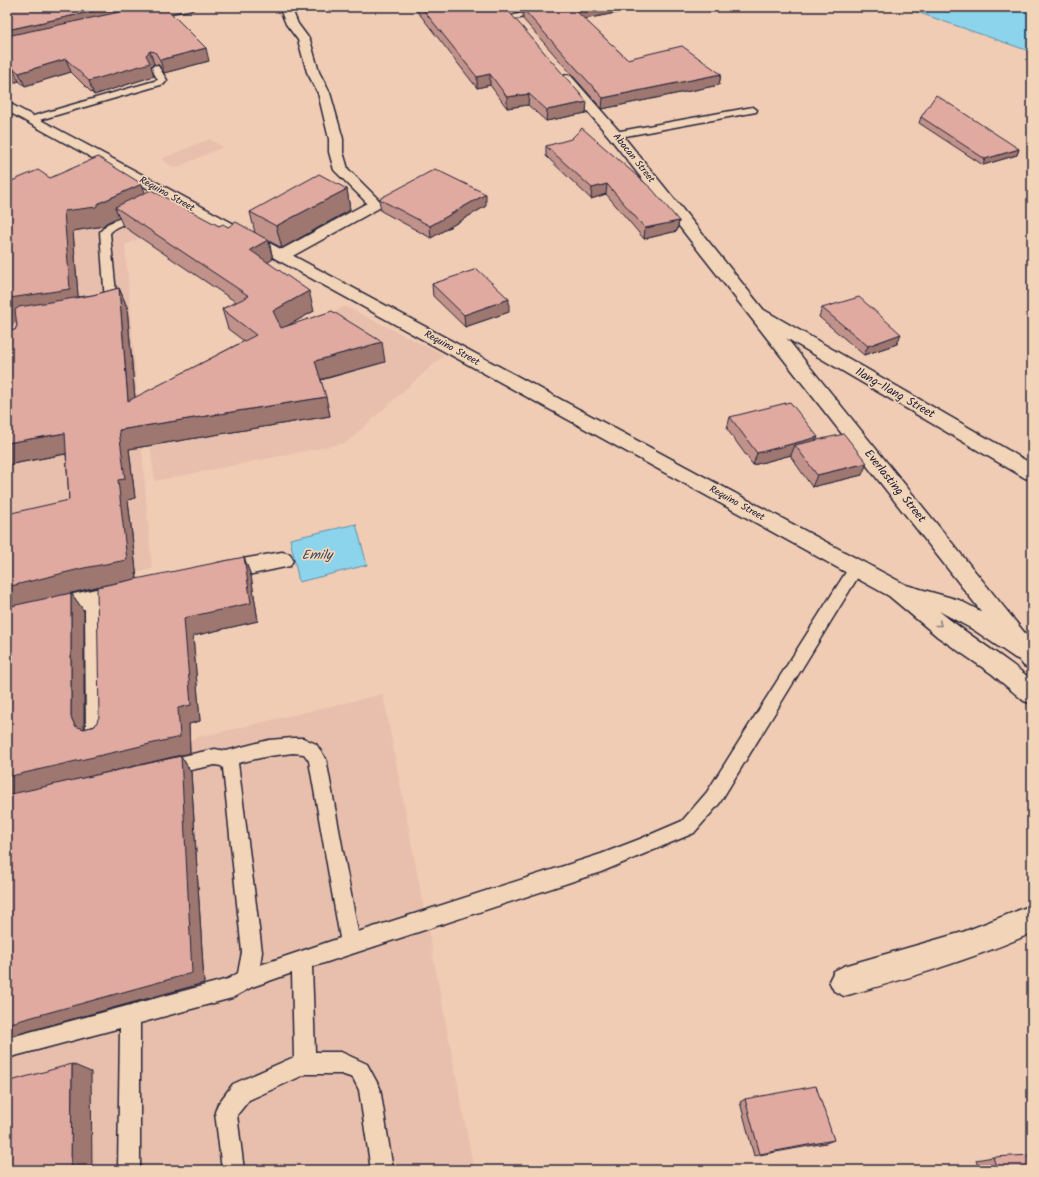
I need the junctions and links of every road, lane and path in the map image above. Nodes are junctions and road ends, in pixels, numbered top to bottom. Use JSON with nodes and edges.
{"nodes":[{"id":1,"x":193,"y":7,"type":"edge"},
{"id":2,"x":285,"y":7,"type":"edge"},
{"id":3,"x":504,"y":7,"type":"edge"},
{"id":4,"x":571,"y":7,"type":"edge"},
{"id":5,"x":142,"y":16,"type":"edge"},
{"id":6,"x":514,"y":17,"type":"junction"},
{"id":7,"x":524,"y":29,"type":"edge"},
{"id":8,"x":155,"y":68,"type":"edge"},
{"id":9,"x":560,"y":71,"type":"edge"},
{"id":10,"x":7,"y":106,"type":"edge"},
{"id":11,"x":753,"y":110,"type":"dead end"},
{"id":12,"x":33,"y":119,"type":"junction"},
{"id":13,"x":615,"y":135,"type":"junction"},
{"id":14,"x":147,"y":209,"type":"edge"},
{"id":15,"x":283,"y":255,"type":"junction"},
{"id":16,"x":94,"y":311,"type":"edge"},
{"id":17,"x":758,"y":314,"type":"junction"},
{"id":18,"x":1032,"y":473,"type":"edge"},
{"id":19,"x":282,"y":560,"type":"dead end"},
{"id":20,"x":856,"y":568,"type":"junction"},
{"id":21,"x":196,"y":577,"type":"edge"},
{"id":22,"x":150,"y":586,"type":"edge"},
{"id":23,"x":897,"y":590,"type":"junction"},
{"id":24,"x":96,"y":597,"type":"junction"},
{"id":25,"x":7,"y":618,"type":"edge"},
{"id":26,"x":1030,"y":657,"type":"edge"},
{"id":27,"x":1032,"y":694,"type":"edge"},
{"id":28,"x":98,"y":733,"type":"edge"},
{"id":29,"x":226,"y":759,"type":"junction"},
{"id":30,"x":153,"y":770,"type":"edge"},
{"id":31,"x":1032,"y":918,"type":"edge"},
{"id":32,"x":351,"y":945,"type":"junction"},
{"id":33,"x":302,"y":960,"type":"junction"},
{"id":34,"x":247,"y":979,"type":"junction"},
{"id":35,"x":844,"y":981,"type":"dead end"},
{"id":36,"x":130,"y":1015,"type":"junction"},
{"id":37,"x":7,"y":1048,"type":"edge"},
{"id":38,"x":306,"y":1063,"type":"junction"},
{"id":39,"x":129,"y":1170,"type":"edge"},
{"id":40,"x":233,"y":1170,"type":"edge"},
{"id":41,"x":382,"y":1170,"type":"edge"}],
"edges":[{"from":1,"to":5,"type":"lane"},
{"from":2,"to":15,"type":"street"},
{"from":3,"to":6,"type":"street"},
{"from":4,"to":6,"type":"lane"},
{"from":6,"to":7,"type":"street"},
{"from":8,"to":12,"type":"lane"},
{"from":9,"to":13,"type":"street","name":"Abacan Street"},
{"from":10,"to":12,"type":"street","name":"Requino Street"},
{"from":11,"to":13,"type":"lane"},
{"from":12,"to":15,"type":"street","name":"Requino Street"},
{"from":13,"to":17,"type":"street","name":"Abacan Street"},
{"from":14,"to":16,"type":"lane"},
{"from":15,"to":20,"type":"street","name":"Requino Street"},
{"from":17,"to":18,"type":"street","name":"Ilang-Ilang Street"},
{"from":17,"to":26,"type":"street","name":"Everlasting Street"},
{"from":19,"to":21,"type":"street"},
{"from":20,"to":23,"type":"street","name":"Requino Street"},
{"from":20,"to":32,"type":"lane"},
{"from":22,"to":24,"type":"street"},
{"from":23,"to":26,"type":"street","name":"Requino Street"},
{"from":23,"to":27,"type":"street","name":"Requino Street","one_way":true},
{"from":24,"to":25,"type":"street"},
{"from":24,"to":28,"type":"street"},
{"from":29,"to":30,"type":"lane"},
{"from":29,"to":32,"type":"lane"},
{"from":29,"to":34,"type":"lane"},
{"from":31,"to":35,"type":"street"},
{"from":32,"to":33,"type":"lane"},
{"from":33,"to":34,"type":"lane"},
{"from":33,"to":38,"type":"lane"},
{"from":34,"to":36,"type":"lane"},
{"from":36,"to":37,"type":"lane"},
{"from":36,"to":39,"type":"lane"},
{"from":38,"to":40,"type":"lane"},
{"from":38,"to":41,"type":"lane"}]}
